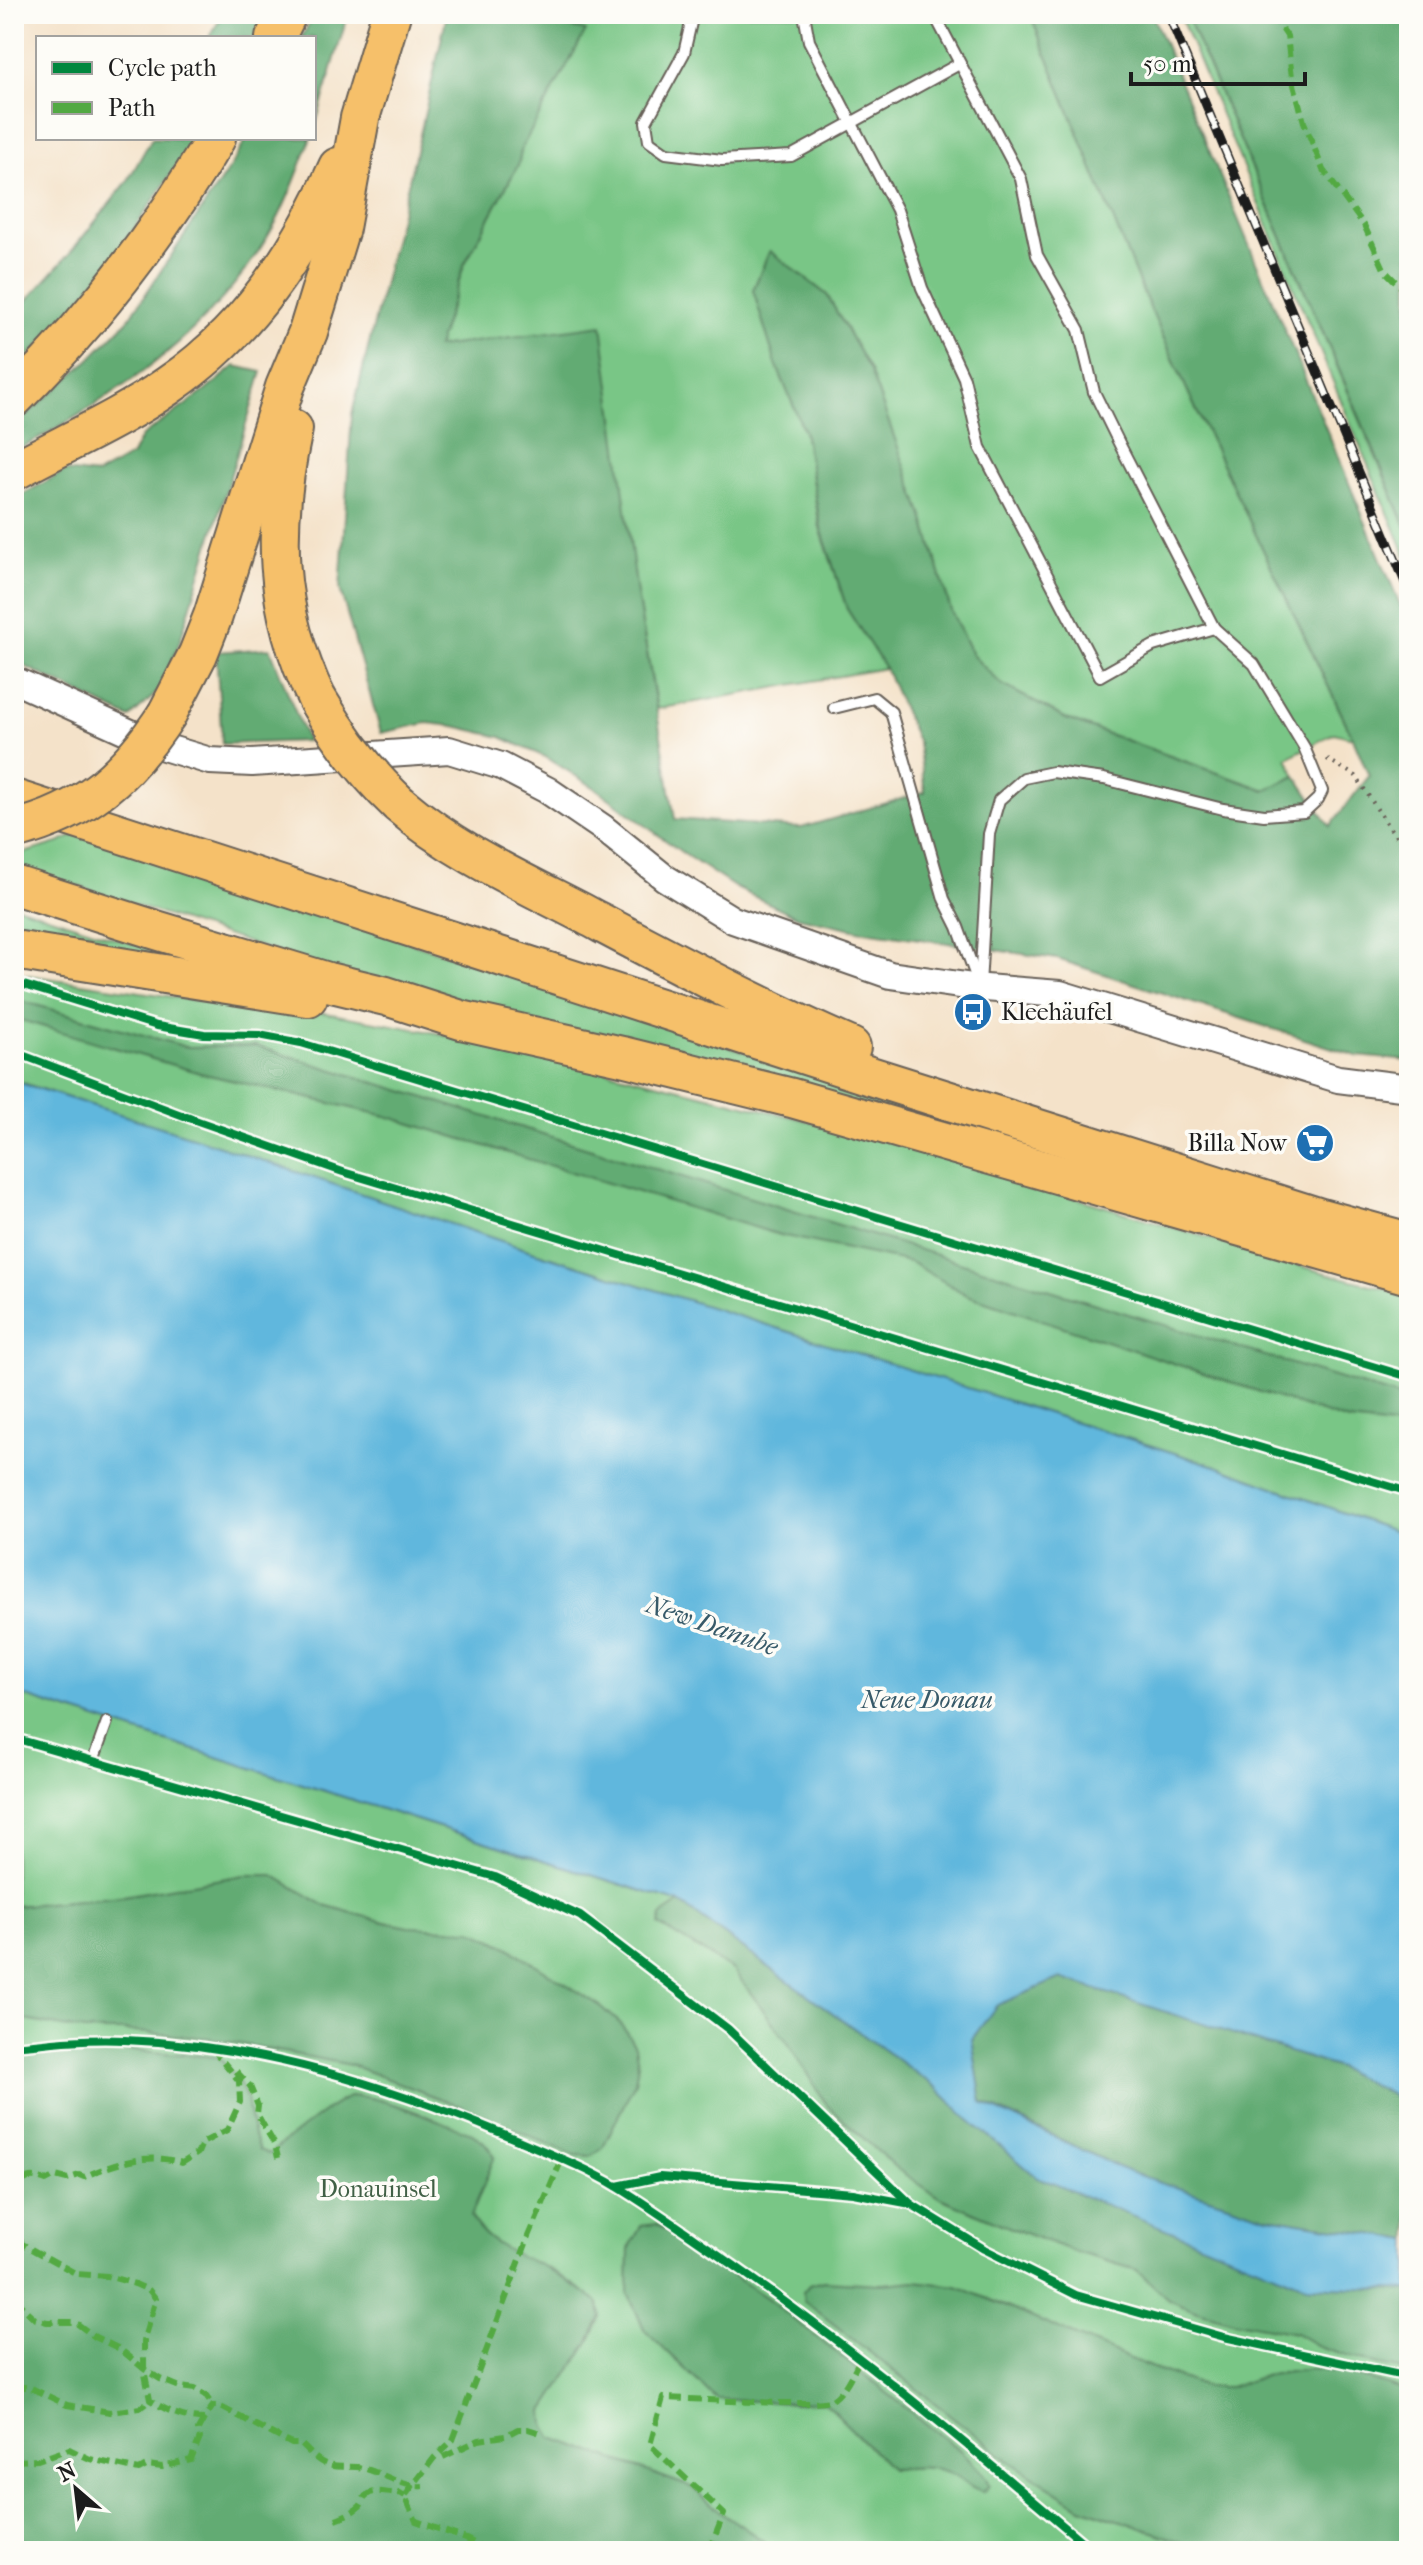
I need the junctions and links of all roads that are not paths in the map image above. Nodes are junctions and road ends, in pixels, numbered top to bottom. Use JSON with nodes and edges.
{"nodes":[{"id":1,"x":287,"y":14,"type":"edge"},
{"id":2,"x":391,"y":14,"type":"edge"},
{"id":3,"x":693,"y":14,"type":"edge"},
{"id":4,"x":804,"y":14,"type":"edge"},
{"id":5,"x":934,"y":14,"type":"edge"},
{"id":6,"x":276,"y":36,"type":"edge"},
{"id":7,"x":959,"y":64,"type":"junction"},
{"id":8,"x":360,"y":118,"type":"junction"},
{"id":9,"x":852,"y":123,"type":"junction"},
{"id":10,"x":215,"y":140,"type":"edge"},
{"id":11,"x":308,"y":332,"type":"junction"},
{"id":12,"x":14,"y":398,"type":"edge"},
{"id":13,"x":14,"y":471,"type":"edge"},
{"id":14,"x":1214,"y":628,"type":"junction"},
{"id":15,"x":14,"y":680,"type":"edge"},
{"id":16,"x":834,"y":708,"type":"dead end"},
{"id":17,"x":14,"y":799,"type":"edge"},
{"id":18,"x":14,"y":830,"type":"edge"},
{"id":19,"x":14,"y":885,"type":"edge"},
{"id":20,"x":26,"y":951,"type":"edge"},
{"id":21,"x":980,"y":987,"type":"junction"},
{"id":22,"x":461,"y":1020,"type":"junction"},
{"id":23,"x":1409,"y":1088,"type":"edge"},
{"id":24,"x":994,"y":1115,"type":"junction"},
{"id":25,"x":1409,"y":1242,"type":"edge"},
{"id":26,"x":1409,"y":1275,"type":"edge"},
{"id":27,"x":107,"y":1722,"type":"dead end"},
{"id":28,"x":93,"y":1761,"type":"dead end"}],
"edges":[{"from":1,"to":6,"type":"highway"},
{"from":2,"to":8,"type":"highway"},
{"from":3,"to":9,"type":"lane"},
{"from":4,"to":9,"type":"lane"},
{"from":5,"to":7,"type":"lane"},
{"from":7,"to":9,"type":"lane"},
{"from":7,"to":14,"type":"lane"},
{"from":8,"to":11,"type":"highway"},
{"from":8,"to":13,"type":"highway"},
{"from":9,"to":14,"type":"lane"},
{"from":10,"to":12,"type":"highway"},
{"from":11,"to":18,"type":"highway","bridge":true},
{"from":11,"to":24,"type":"highway","bridge":true},
{"from":14,"to":21,"type":"lane"},
{"from":15,"to":21,"type":"street"},
{"from":16,"to":21,"type":"lane"},
{"from":17,"to":24,"type":"highway"},
{"from":19,"to":22,"type":"highway"},
{"from":20,"to":22,"type":"highway"},
{"from":21,"to":23,"type":"street"},
{"from":22,"to":26,"type":"highway"},
{"from":24,"to":25,"type":"highway"},
{"from":27,"to":28,"type":"lane"}]}
